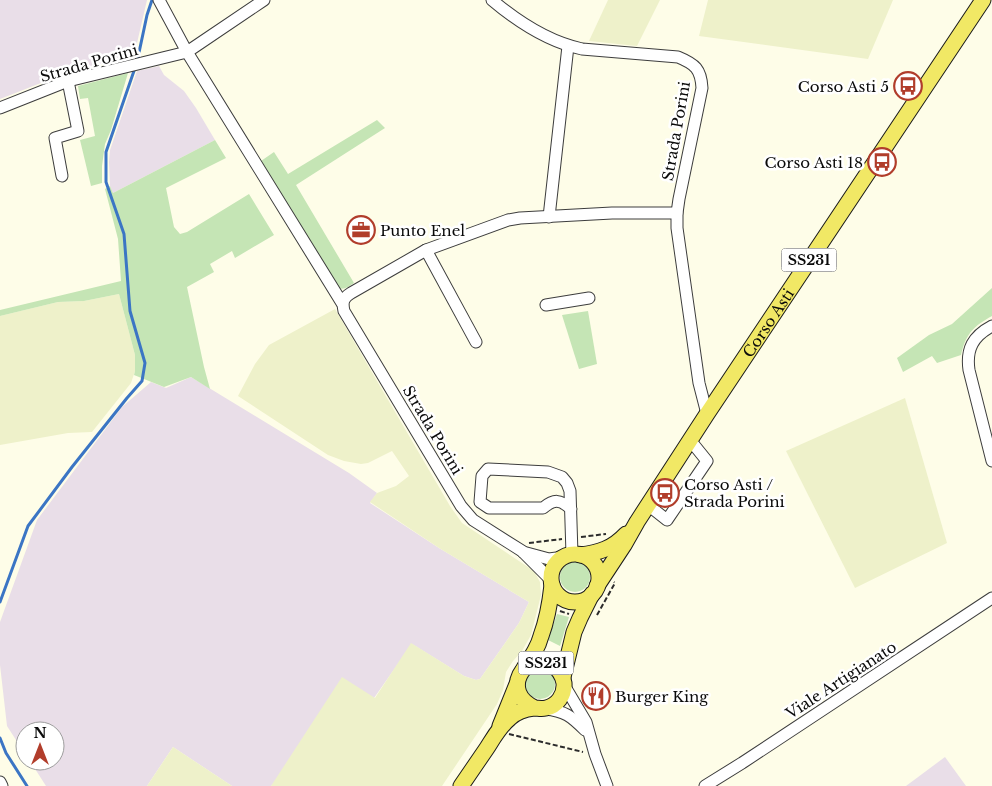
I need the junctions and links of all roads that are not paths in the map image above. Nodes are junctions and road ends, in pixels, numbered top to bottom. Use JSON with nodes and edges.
{"nodes":[{"id":1,"x":264,"y":0,"type":"edge"},
{"id":2,"x":983,"y":0,"type":"edge"},
{"id":3,"x":159,"y":1,"type":"edge"},
{"id":4,"x":499,"y":2,"type":"edge"},
{"id":5,"x":568,"y":46,"type":"junction"},
{"id":6,"x":187,"y":52,"type":"junction"},
{"id":7,"x":68,"y":81,"type":"junction"},
{"id":8,"x":0,"y":108,"type":"edge"},
{"id":9,"x":62,"y":176,"type":"dead end"},
{"id":10,"x":677,"y":213,"type":"junction"},
{"id":11,"x":549,"y":217,"type":"junction"},
{"id":12,"x":426,"y":250,"type":"junction"},
{"id":13,"x":589,"y":298,"type":"dead end"},
{"id":14,"x":342,"y":303,"type":"junction"},
{"id":15,"x":546,"y":305,"type":"dead end"},
{"id":16,"x":992,"y":326,"type":"edge"},
{"id":17,"x":476,"y":342,"type":"dead end"},
{"id":18,"x":707,"y":414,"type":"junction"},
{"id":19,"x":690,"y":440,"type":"junction"},
{"id":20,"x":992,"y":461,"type":"edge"},
{"id":21,"x":648,"y":505,"type":"junction"},
{"id":22,"x":571,"y":509,"type":"junction"},
{"id":23,"x":637,"y":522,"type":"junction"},
{"id":24,"x":522,"y":551,"type":"junction"},
{"id":25,"x":572,"y":555,"type":"junction"},
{"id":26,"x":552,"y":583,"type":"junction"},
{"id":27,"x":595,"y":590,"type":"junction"},
{"id":28,"x":992,"y":598,"type":"edge"},
{"id":29,"x":524,"y":669,"type":"junction"},
{"id":30,"x":564,"y":681,"type":"junction"},
{"id":31,"x":517,"y":684,"type":"junction"},
{"id":32,"x":539,"y":709,"type":"junction"},
{"id":33,"x":498,"y":732,"type":"junction"},
{"id":34,"x":588,"y":734,"type":"junction"},
{"id":35,"x":0,"y":782,"type":"edge"},
{"id":36,"x":2,"y":786,"type":"edge"},
{"id":37,"x":462,"y":786,"type":"edge"},
{"id":38,"x":607,"y":786,"type":"edge"},
{"id":39,"x":705,"y":786,"type":"edge"}],
"edges":[{"from":1,"to":6,"type":"street","name":"Strada Porini"},
{"from":2,"to":18,"type":"main road","name":"Corso Asti","number":"SS231"},
{"from":3,"to":6,"type":"street","name":"Strada Porini"},
{"from":4,"to":5,"type":"street","name":"Strada Porini"},
{"from":5,"to":10,"type":"street","name":"Strada Porini"},
{"from":5,"to":11,"type":"street"},
{"from":6,"to":7,"type":"street","name":"Strada Porini"},
{"from":6,"to":14,"type":"street","name":"Strada Porini"},
{"from":7,"to":8,"type":"street","name":"Strada Porini"},
{"from":7,"to":9,"type":"street"},
{"from":10,"to":11,"type":"street"},
{"from":10,"to":18,"type":"street","name":"Strada Porini"},
{"from":11,"to":12,"type":"street"},
{"from":12,"to":14,"type":"street"},
{"from":12,"to":17,"type":"street"},
{"from":13,"to":15,"type":"street"},
{"from":14,"to":24,"type":"street","name":"Strada Porini"},
{"from":16,"to":20,"type":"street"},
{"from":18,"to":19,"type":"main road","name":"Corso Asti","number":"SS231"},
{"from":19,"to":21,"type":"main road","name":"Corso Asti","number":"SS231"},
{"from":19,"to":21,"type":"street"},
{"from":21,"to":23,"type":"main road","name":"Corso Asti","number":"SS231"},
{"from":22,"to":22,"type":"street"},
{"from":22,"to":25,"type":"street"},
{"from":23,"to":25,"type":"main road","name":"Corso Asti","number":"SS231"},
{"from":23,"to":27,"type":"main road","name":"Corso Asti","number":"SS231"},
{"from":24,"to":25,"type":"street","name":"Strada Porini"},
{"from":24,"to":26,"type":"street","name":"Strada Porini"},
{"from":25,"to":26,"type":"main road","number":"SS231"},
{"from":25,"to":27,"type":"main road"},
{"from":26,"to":27,"type":"main road"},
{"from":26,"to":29,"type":"main road","number":"SS231"},
{"from":27,"to":30,"type":"main road","name":"Corso Asti","number":"SS231"},
{"from":28,"to":39,"type":"street","name":"Viale Artigianato"},
{"from":29,"to":30,"type":"main road","number":"SS231"},
{"from":29,"to":31,"type":"main road","number":"SS231"},
{"from":30,"to":32,"type":"main road","number":"SS231"},
{"from":30,"to":34,"type":"street"},
{"from":31,"to":32,"type":"main road","number":"SS231"},
{"from":31,"to":33,"type":"main road","number":"SS231"},
{"from":32,"to":33,"type":"main road","number":"SS231"},
{"from":32,"to":34,"type":"street"},
{"from":33,"to":37,"type":"main road","number":"SS231"},
{"from":34,"to":38,"type":"street"},
{"from":35,"to":36,"type":"street"}]}
